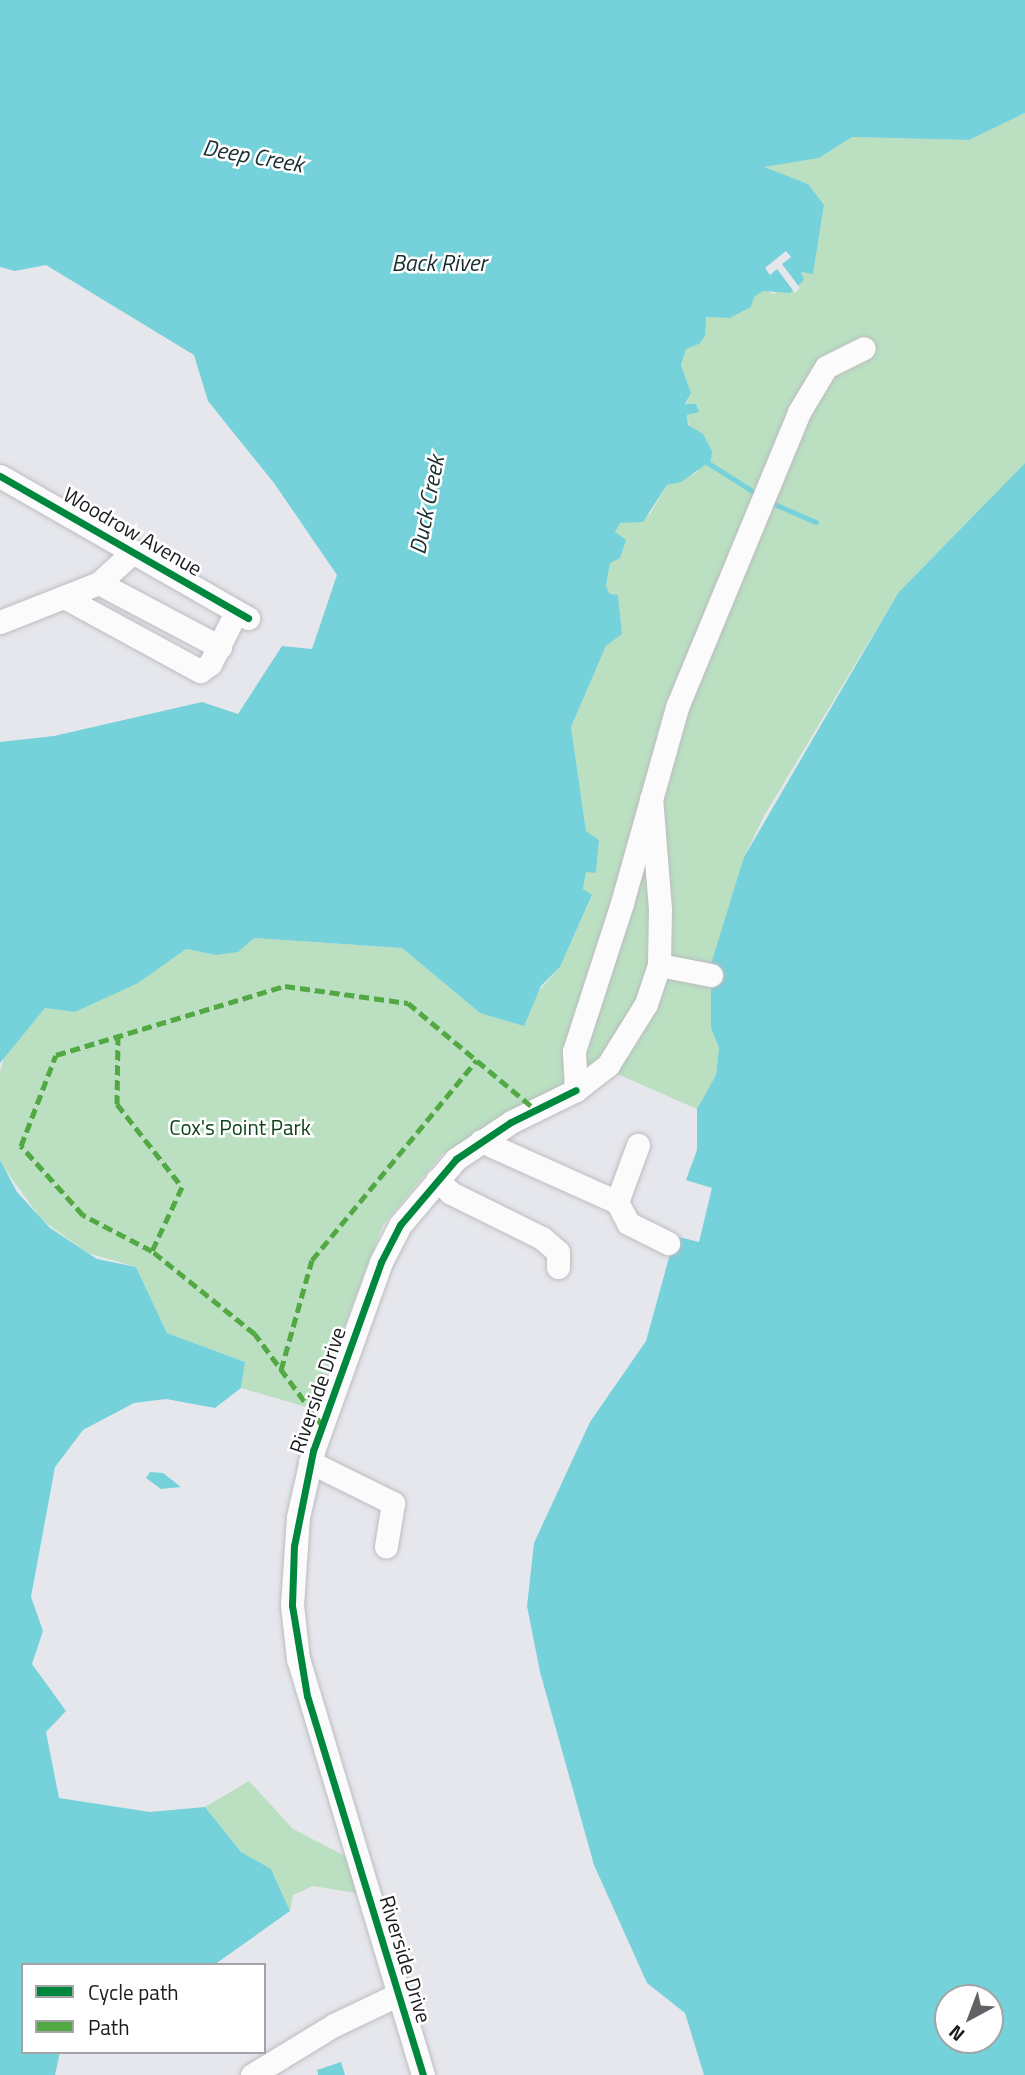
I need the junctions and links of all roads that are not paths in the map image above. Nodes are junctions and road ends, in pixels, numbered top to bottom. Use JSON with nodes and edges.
{"nodes":[{"id":1,"x":864,"y":348,"type":"dead end"},
{"id":2,"x":0,"y":475,"type":"edge"},
{"id":3,"x":134,"y":551,"type":"junction"},
{"id":4,"x":99,"y":583,"type":"junction"},
{"id":5,"x":64,"y":597,"type":"junction"},
{"id":6,"x":0,"y":622,"type":"edge"},
{"id":7,"x":220,"y":647,"type":"junction"},
{"id":8,"x":651,"y":798,"type":"junction"},
{"id":9,"x":659,"y":965,"type":"junction"},
{"id":10,"x":711,"y":975,"type":"dead end"},
{"id":11,"x":576,"y":1090,"type":"junction"},
{"id":12,"x":481,"y":1141,"type":"junction"},
{"id":13,"x":638,"y":1145,"type":"dead end"},
{"id":14,"x":437,"y":1180,"type":"junction"},
{"id":15,"x":617,"y":1202,"type":"junction"},
{"id":16,"x":668,"y":1243,"type":"dead end"},
{"id":17,"x":558,"y":1267,"type":"dead end"},
{"id":18,"x":310,"y":1462,"type":"junction"},
{"id":19,"x":386,"y":1546,"type":"dead end"},
{"id":20,"x":399,"y":1994,"type":"junction"},
{"id":21,"x":252,"y":2075,"type":"edge"},
{"id":22,"x":423,"y":2075,"type":"edge"}],
"edges":[{"from":1,"to":8,"type":"street"},
{"from":2,"to":3,"type":"street","name":"Woodrow Avenue"},
{"from":3,"to":4,"type":"street"},
{"from":3,"to":7,"type":"street","name":"Woodrow Avenue"},
{"from":4,"to":5,"type":"street"},
{"from":4,"to":7,"type":"street"},
{"from":5,"to":6,"type":"street"},
{"from":5,"to":7,"type":"street"},
{"from":8,"to":9,"type":"street"},
{"from":8,"to":11,"type":"street"},
{"from":9,"to":10,"type":"street"},
{"from":9,"to":11,"type":"street","name":"Riverside Drive"},
{"from":11,"to":12,"type":"street","name":"Riverside Drive"},
{"from":12,"to":14,"type":"street","name":"Riverside Drive"},
{"from":12,"to":15,"type":"street"},
{"from":13,"to":15,"type":"street"},
{"from":14,"to":17,"type":"street"},
{"from":14,"to":18,"type":"street","name":"Riverside Drive"},
{"from":15,"to":16,"type":"street"},
{"from":18,"to":19,"type":"street"},
{"from":18,"to":20,"type":"street","name":"Riverside Drive"},
{"from":20,"to":21,"type":"street"},
{"from":20,"to":22,"type":"street","name":"Riverside Drive"}]}
